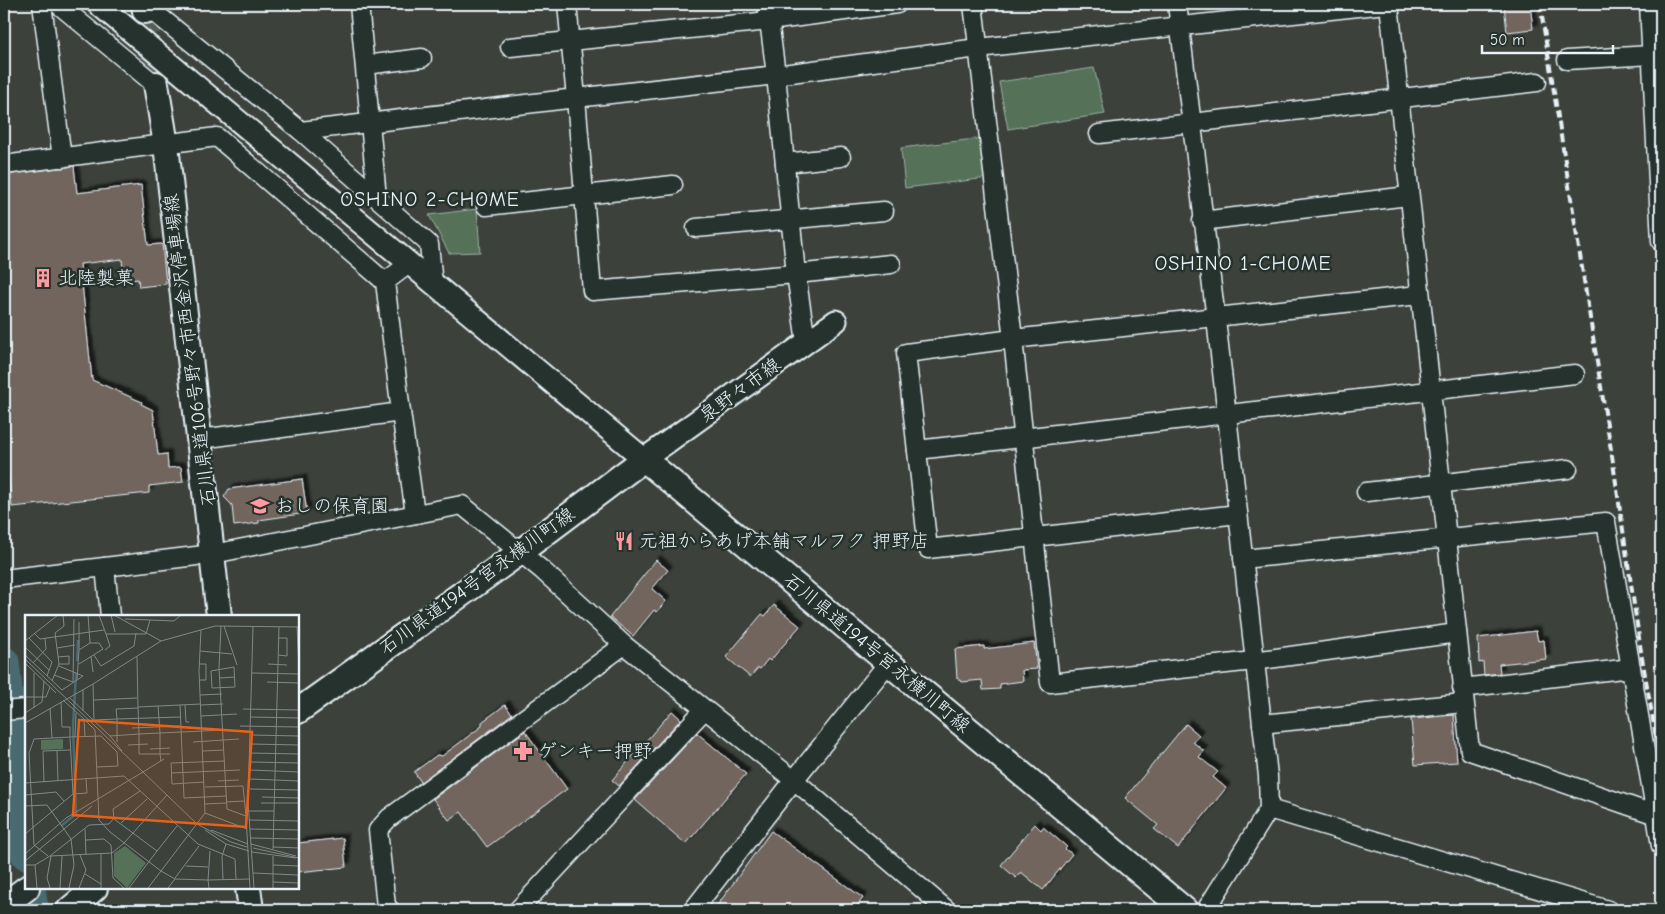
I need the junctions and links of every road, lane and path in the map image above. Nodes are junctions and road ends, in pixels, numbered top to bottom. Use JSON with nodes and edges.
{"nodes":[{"id":1,"x":42,"y":4,"type":"edge"},
{"id":2,"x":58,"y":4,"type":"edge"},
{"id":3,"x":98,"y":4,"type":"edge"},
{"id":4,"x":359,"y":4,"type":"edge"},
{"id":5,"x":567,"y":4,"type":"edge"},
{"id":6,"x":897,"y":4,"type":"edge"},
{"id":7,"x":972,"y":4,"type":"edge"},
{"id":8,"x":1177,"y":4,"type":"edge"},
{"id":9,"x":1386,"y":4,"type":"edge"},
{"id":10,"x":1389,"y":4,"type":"edge"},
{"id":11,"x":1649,"y":4,"type":"edge"},
{"id":12,"x":144,"y":6,"type":"edge"},
{"id":13,"x":1290,"y":9,"type":"edge"},
{"id":14,"x":768,"y":12,"type":"edge"},
{"id":15,"x":1179,"y":27,"type":"junction"},
{"id":16,"x":1655,"y":29,"type":"edge"},
{"id":17,"x":570,"y":41,"type":"junction"},
{"id":18,"x":510,"y":47,"type":"dead end"},
{"id":19,"x":978,"y":48,"type":"junction"},
{"id":20,"x":1651,"y":55,"type":"junction"},
{"id":21,"x":422,"y":58,"type":"dead end"},
{"id":22,"x":1567,"y":60,"type":"dead end"},
{"id":23,"x":365,"y":65,"type":"junction"},
{"id":24,"x":776,"y":75,"type":"junction"},
{"id":25,"x":1537,"y":82,"type":"dead end"},
{"id":26,"x":156,"y":85,"type":"joint"},
{"id":27,"x":576,"y":98,"type":"junction"},
{"id":28,"x":1399,"y":99,"type":"junction"},
{"id":29,"x":1657,"y":118,"type":"edge"},
{"id":30,"x":370,"y":122,"type":"junction"},
{"id":31,"x":1191,"y":123,"type":"junction"},
{"id":32,"x":300,"y":131,"type":"junction"},
{"id":33,"x":1099,"y":134,"type":"dead end"},
{"id":34,"x":166,"y":145,"type":"junction"},
{"id":35,"x":841,"y":157,"type":"dead end"},
{"id":36,"x":62,"y":158,"type":"junction"},
{"id":37,"x":785,"y":163,"type":"junction"},
{"id":38,"x":4,"y":165,"type":"edge"},
{"id":39,"x":673,"y":185,"type":"dead end"},
{"id":40,"x":584,"y":194,"type":"junction"},
{"id":41,"x":1408,"y":196,"type":"junction"},
{"id":42,"x":377,"y":198,"type":"junction"},
{"id":43,"x":1660,"y":204,"type":"edge"},
{"id":44,"x":486,"y":206,"type":"dead end"},
{"id":45,"x":884,"y":211,"type":"dead end"},
{"id":46,"x":791,"y":218,"type":"junction"},
{"id":47,"x":1202,"y":221,"type":"junction"},
{"id":48,"x":696,"y":228,"type":"dead end"},
{"id":49,"x":1661,"y":242,"type":"edge"},
{"id":50,"x":410,"y":263,"type":"junction"},
{"id":51,"x":891,"y":264,"type":"dead end"},
{"id":52,"x":796,"y":274,"type":"junction"},
{"id":53,"x":385,"y":282,"type":"junction"},
{"id":54,"x":433,"y":284,"type":"junction"},
{"id":55,"x":1419,"y":295,"type":"junction"},
{"id":56,"x":1216,"y":319,"type":"junction"},
{"id":57,"x":836,"y":321,"type":"dead end"},
{"id":58,"x":1014,"y":339,"type":"junction"},
{"id":59,"x":806,"y":342,"type":"junction"},
{"id":60,"x":1575,"y":374,"type":"dead end"},
{"id":61,"x":1430,"y":392,"type":"junction"},
{"id":62,"x":401,"y":412,"type":"junction"},
{"id":63,"x":1226,"y":414,"type":"junction"},
{"id":64,"x":201,"y":439,"type":"junction"},
{"id":65,"x":1024,"y":439,"type":"junction"},
{"id":66,"x":917,"y":450,"type":"junction"},
{"id":67,"x":644,"y":459,"type":"junction"},
{"id":68,"x":1568,"y":469,"type":"dead end"},
{"id":69,"x":1440,"y":482,"type":"junction"},
{"id":70,"x":1366,"y":492,"type":"dead end"},
{"id":71,"x":415,"y":514,"type":"junction"},
{"id":72,"x":1238,"y":514,"type":"junction"},
{"id":73,"x":1035,"y":538,"type":"junction"},
{"id":74,"x":1446,"y":538,"type":"junction"},
{"id":75,"x":519,"y":553,"type":"junction"},
{"id":76,"x":213,"y":554,"type":"junction"},
{"id":77,"x":1243,"y":559,"type":"junction"},
{"id":78,"x":105,"y":567,"type":"junction"},
{"id":79,"x":5,"y":578,"type":"edge"},
{"id":80,"x":110,"y":615,"type":"edge"},
{"id":81,"x":219,"y":615,"type":"edge"},
{"id":82,"x":1457,"y":633,"type":"junction"},
{"id":83,"x":624,"y":645,"type":"junction"},
{"id":84,"x":1254,"y":661,"type":"junction"},
{"id":85,"x":889,"y":662,"type":"junction"},
{"id":86,"x":1631,"y":668,"type":"junction"},
{"id":87,"x":1462,"y":695,"type":"junction"},
{"id":88,"x":24,"y":709,"type":"edge"},
{"id":89,"x":299,"y":710,"type":"edge"},
{"id":90,"x":704,"y":710,"type":"junction"},
{"id":91,"x":4,"y":711,"type":"edge"},
{"id":92,"x":1262,"y":724,"type":"junction"},
{"id":93,"x":794,"y":780,"type":"junction"},
{"id":94,"x":1269,"y":809,"type":"junction"},
{"id":95,"x":1656,"y":815,"type":"junction"},
{"id":96,"x":1661,"y":846,"type":"edge"},
{"id":97,"x":26,"y":889,"type":"edge"},
{"id":98,"x":94,"y":889,"type":"edge"},
{"id":99,"x":248,"y":889,"type":"edge"},
{"id":100,"x":4,"y":905,"type":"edge"},
{"id":101,"x":69,"y":910,"type":"edge"},
{"id":102,"x":251,"y":910,"type":"edge"},
{"id":103,"x":390,"y":910,"type":"edge"},
{"id":104,"x":518,"y":910,"type":"edge"},
{"id":105,"x":694,"y":910,"type":"edge"},
{"id":106,"x":947,"y":910,"type":"edge"},
{"id":107,"x":1185,"y":910,"type":"edge"},
{"id":108,"x":1206,"y":910,"type":"edge"},
{"id":109,"x":1608,"y":910,"type":"edge"}],
"edges":[{"from":1,"to":36,"type":"street"},
{"from":2,"to":26,"type":"street"},
{"from":3,"to":50,"type":"street"},
{"from":4,"to":23,"type":"street"},
{"from":5,"to":17,"type":"street"},
{"from":6,"to":14,"type":"street"},
{"from":7,"to":19,"type":"street"},
{"from":8,"to":15,"type":"street"},
{"from":9,"to":13,"type":"street"},
{"from":10,"to":28,"type":"street"},
{"from":11,"to":16,"type":"street"},
{"from":12,"to":32,"type":"street"},
{"from":13,"to":15,"type":"street"},
{"from":14,"to":17,"type":"street"},
{"from":14,"to":24,"type":"street"},
{"from":15,"to":19,"type":"street"},
{"from":15,"to":31,"type":"street"},
{"from":16,"to":20,"type":"street"},
{"from":17,"to":18,"type":"street"},
{"from":17,"to":27,"type":"street"},
{"from":19,"to":24,"type":"street"},
{"from":19,"to":58,"type":"street"},
{"from":20,"to":22,"type":"street"},
{"from":20,"to":29,"type":"street"},
{"from":21,"to":23,"type":"street"},
{"from":23,"to":30,"type":"street"},
{"from":24,"to":27,"type":"street"},
{"from":24,"to":37,"type":"street"},
{"from":25,"to":28,"type":"street"},
{"from":26,"to":34,"type":"main road","name":"石川県道106号野々市西金沢停車場線"},
{"from":27,"to":30,"type":"street"},
{"from":27,"to":40,"type":"street"},
{"from":28,"to":31,"type":"street"},
{"from":28,"to":41,"type":"street"},
{"from":29,"to":43,"type":"street"},
{"from":30,"to":32,"type":"street"},
{"from":30,"to":42,"type":"street"},
{"from":31,"to":33,"type":"street"},
{"from":31,"to":47,"type":"street"},
{"from":32,"to":42,"type":"street"},
{"from":34,"to":36,"type":"street"},
{"from":34,"to":53,"type":"street"},
{"from":34,"to":64,"type":"main road","name":"石川県道106号野々市西金沢停車場線"},
{"from":35,"to":37,"type":"street"},
{"from":36,"to":38,"type":"street"},
{"from":37,"to":46,"type":"street"},
{"from":39,"to":40,"type":"street"},
{"from":40,"to":44,"type":"street"},
{"from":40,"to":52,"type":"street"},
{"from":41,"to":47,"type":"street"},
{"from":41,"to":55,"type":"street"},
{"from":42,"to":54,"type":"street"},
{"from":43,"to":49,"type":"street"},
{"from":45,"to":46,"type":"street"},
{"from":46,"to":48,"type":"street"},
{"from":46,"to":52,"type":"street"},
{"from":47,"to":56,"type":"street"},
{"from":50,"to":53,"type":"street"},
{"from":50,"to":54,"type":"street"},
{"from":51,"to":52,"type":"street"},
{"from":52,"to":59,"type":"street"},
{"from":53,"to":62,"type":"street"},
{"from":54,"to":67,"type":"street"},
{"from":55,"to":56,"type":"street"},
{"from":55,"to":61,"type":"street"},
{"from":56,"to":58,"type":"street"},
{"from":56,"to":63,"type":"street"},
{"from":57,"to":59,"type":"street","name":"泉野々市線"},
{"from":58,"to":65,"type":"street"},
{"from":58,"to":66,"type":"street"},
{"from":59,"to":67,"type":"street","name":"泉野々市線"},
{"from":60,"to":61,"type":"street"},
{"from":61,"to":63,"type":"street"},
{"from":61,"to":69,"type":"street"},
{"from":62,"to":64,"type":"street"},
{"from":62,"to":71,"type":"street"},
{"from":63,"to":65,"type":"street"},
{"from":63,"to":72,"type":"street"},
{"from":64,"to":76,"type":"main road","name":"石川県道106号野々市西金沢停車場線"},
{"from":65,"to":66,"type":"street"},
{"from":65,"to":73,"type":"street"},
{"from":66,"to":73,"type":"street"},
{"from":67,"to":75,"type":"main road","name":"石川県道194号宮永横川町線"},
{"from":67,"to":85,"type":"main road","name":"石川県道194号宮永横川町線"},
{"from":68,"to":69,"type":"street"},
{"from":69,"to":70,"type":"street"},
{"from":69,"to":74,"type":"street"},
{"from":71,"to":75,"type":"street"},
{"from":71,"to":76,"type":"street"},
{"from":72,"to":73,"type":"street"},
{"from":72,"to":77,"type":"street"},
{"from":73,"to":84,"type":"street"},
{"from":74,"to":77,"type":"street"},
{"from":74,"to":82,"type":"street"},
{"from":74,"to":86,"type":"street"},
{"from":75,"to":83,"type":"street"},
{"from":75,"to":89,"type":"main road","name":"石川県道194号宮永横川町線"},
{"from":76,"to":78,"type":"street"},
{"from":76,"to":81,"type":"main road","name":"石川県道106号野々市西金沢停車場線"},
{"from":77,"to":84,"type":"street"},
{"from":78,"to":79,"type":"street"},
{"from":78,"to":80,"type":"street"},
{"from":82,"to":84,"type":"street"},
{"from":82,"to":87,"type":"street"},
{"from":83,"to":90,"type":"street"},
{"from":83,"to":103,"type":"street"},
{"from":84,"to":92,"type":"street"},
{"from":85,"to":93,"type":"street"},
{"from":85,"to":107,"type":"main road","name":"石川県道194号宮永横川町線"},
{"from":86,"to":87,"type":"street"},
{"from":86,"to":95,"type":"street"},
{"from":87,"to":92,"type":"street"},
{"from":87,"to":95,"type":"street"},
{"from":88,"to":91,"type":"street"},
{"from":90,"to":93,"type":"street"},
{"from":90,"to":104,"type":"street"},
{"from":92,"to":94,"type":"street"},
{"from":93,"to":105,"type":"street"},
{"from":93,"to":106,"type":"street"},
{"from":94,"to":108,"type":"street"},
{"from":94,"to":109,"type":"street"},
{"from":95,"to":96,"type":"street"},
{"from":97,"to":100,"type":"main road"},
{"from":98,"to":101,"type":"main road"},
{"from":99,"to":102,"type":"main road"}]}
